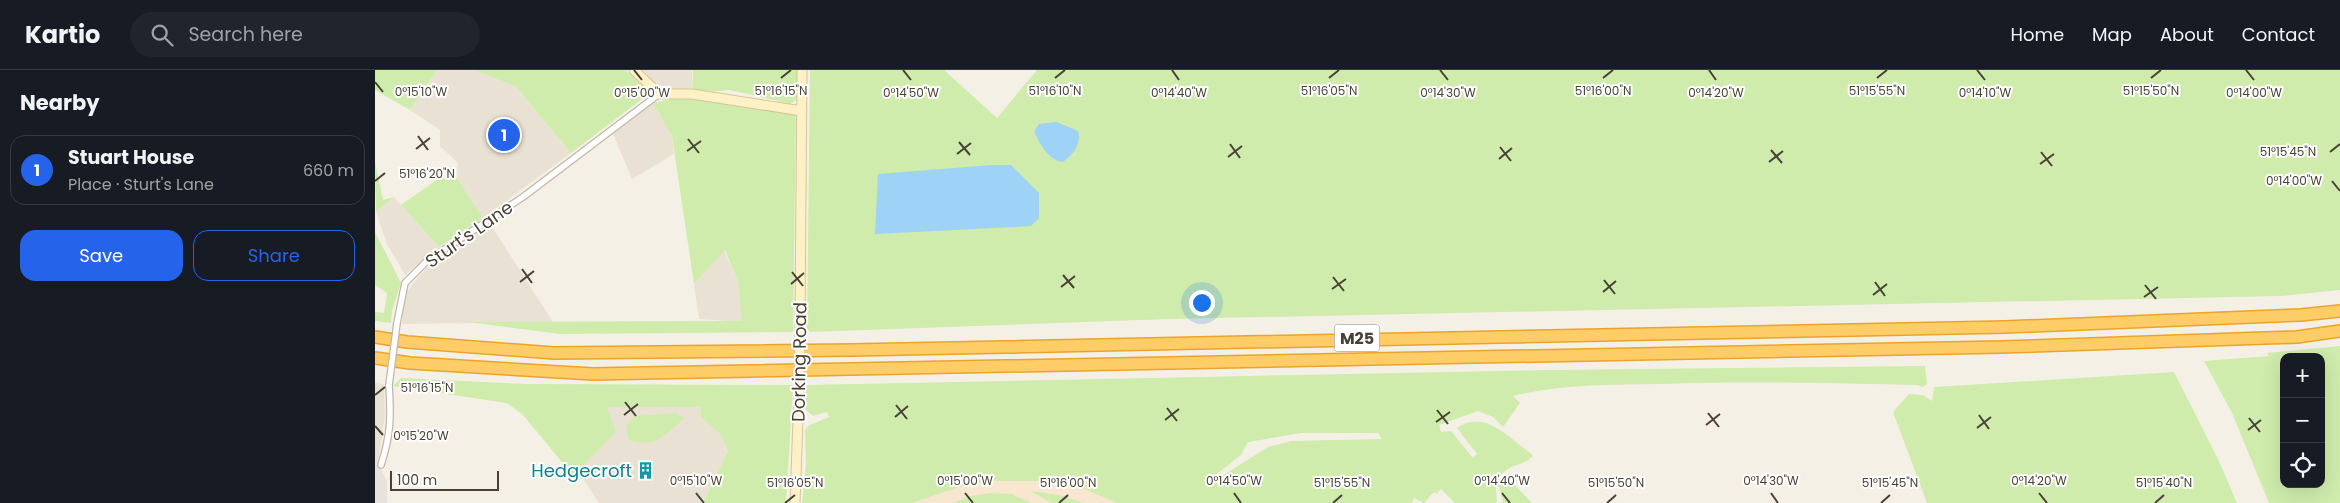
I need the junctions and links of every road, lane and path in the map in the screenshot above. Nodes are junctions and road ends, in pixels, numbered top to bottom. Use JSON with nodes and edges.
{"nodes":[{"id":1,"x":634,"y":70,"type":"edge"},
{"id":2,"x":801,"y":70,"type":"edge"},
{"id":3,"x":659,"y":94,"type":"junction"},
{"id":4,"x":802,"y":112,"type":"junction"},
{"id":5,"x":2340,"y":311,"type":"edge"},
{"id":6,"x":2340,"y":331,"type":"edge"},
{"id":7,"x":375,"y":337,"type":"edge"},
{"id":8,"x":375,"y":358,"type":"edge"},
{"id":9,"x":381,"y":465,"type":"dead end"},
{"id":10,"x":795,"y":503,"type":"edge"}],
"edges":[{"from":1,"to":3,"type":"main road"},
{"from":2,"to":4,"type":"main road","name":"Dorking Road"},
{"from":3,"to":4,"type":"main road"},
{"from":3,"to":9,"type":"street","name":"Sturt's Lane","bridge":true},
{"from":4,"to":10,"type":"main road","name":"Dorking Road","bridge":true},
{"from":5,"to":7,"type":"highway","number":"M25"},
{"from":6,"to":8,"type":"highway","number":"M25"}]}
